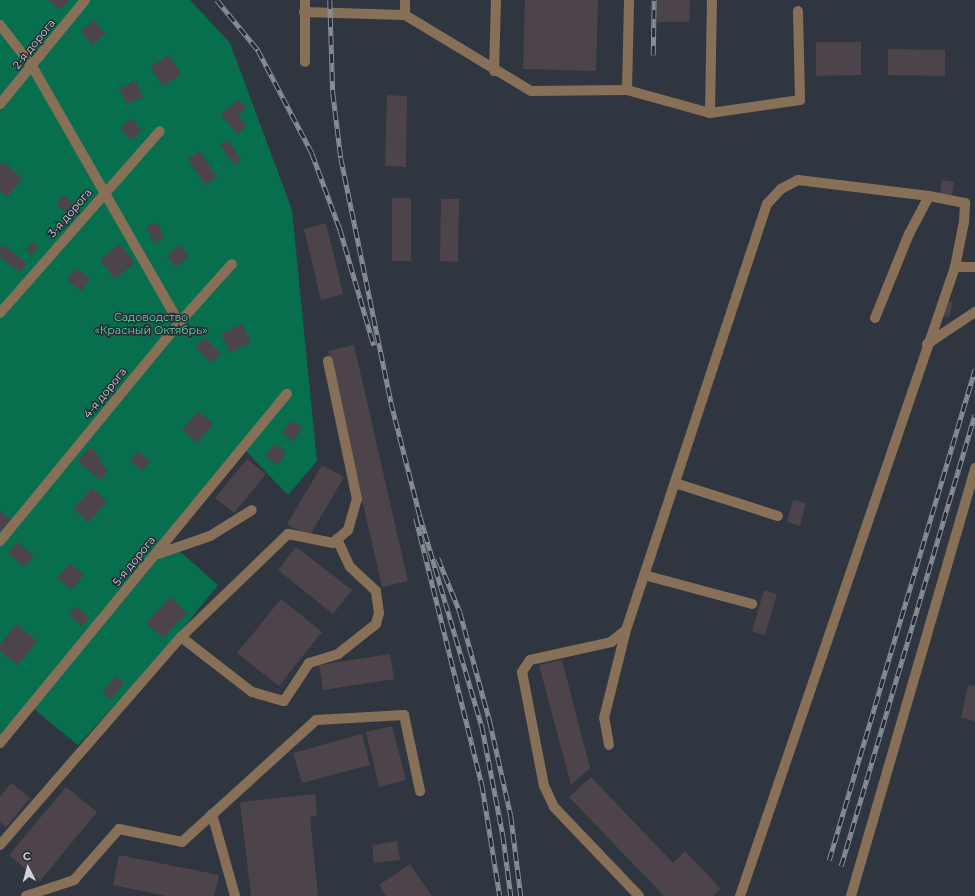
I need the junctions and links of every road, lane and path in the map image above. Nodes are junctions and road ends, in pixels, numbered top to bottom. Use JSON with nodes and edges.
{"nodes":[{"id":1,"x":85,"y":0,"type":"edge"},
{"id":2,"x":305,"y":0,"type":"edge"},
{"id":3,"x":405,"y":0,"type":"edge"},
{"id":4,"x":496,"y":0,"type":"edge"},
{"id":5,"x":629,"y":0,"type":"edge"},
{"id":6,"x":712,"y":0,"type":"edge"},
{"id":7,"x":798,"y":11,"type":"dead end"},
{"id":8,"x":304,"y":12,"type":"junction"},
{"id":9,"x":405,"y":15,"type":"junction"},
{"id":10,"x":0,"y":25,"type":"edge"},
{"id":11,"x":304,"y":62,"type":"dead end"},
{"id":12,"x":32,"y":66,"type":"junction"},
{"id":13,"x":494,"y":71,"type":"junction"},
{"id":14,"x":627,"y":90,"type":"junction"},
{"id":15,"x":0,"y":104,"type":"edge"},
{"id":16,"x":710,"y":113,"type":"junction"},
{"id":17,"x":160,"y":131,"type":"dead end"},
{"id":18,"x":105,"y":191,"type":"junction"},
{"id":19,"x":929,"y":196,"type":"junction"},
{"id":20,"x":232,"y":264,"type":"dead end"},
{"id":21,"x":955,"y":267,"type":"junction"},
{"id":22,"x":975,"y":267,"type":"edge"},
{"id":23,"x":975,"y":312,"type":"edge"},
{"id":24,"x":0,"y":313,"type":"edge"},
{"id":25,"x":875,"y":318,"type":"dead end"},
{"id":26,"x":179,"y":323,"type":"junction"},
{"id":27,"x":927,"y":344,"type":"junction"},
{"id":28,"x":328,"y":361,"type":"dead end"},
{"id":29,"x":287,"y":394,"type":"dead end"},
{"id":30,"x":975,"y":468,"type":"edge"},
{"id":31,"x":675,"y":483,"type":"junction"},
{"id":32,"x":252,"y":510,"type":"dead end"},
{"id":33,"x":778,"y":516,"type":"dead end"},
{"id":34,"x":337,"y":539,"type":"junction"},
{"id":35,"x":0,"y":541,"type":"edge"},
{"id":36,"x":154,"y":556,"type":"junction"},
{"id":37,"x":644,"y":575,"type":"junction"},
{"id":38,"x":752,"y":604,"type":"dead end"},
{"id":39,"x":626,"y":630,"type":"junction"},
{"id":40,"x":181,"y":637,"type":"junction"},
{"id":41,"x":0,"y":743,"type":"edge"},
{"id":42,"x":609,"y":745,"type":"dead end"},
{"id":43,"x":420,"y":791,"type":"dead end"},
{"id":44,"x":212,"y":814,"type":"junction"},
{"id":45,"x":0,"y":845,"type":"edge"},
{"id":46,"x":26,"y":896,"type":"edge"},
{"id":47,"x":235,"y":896,"type":"edge"},
{"id":48,"x":639,"y":896,"type":"edge"},
{"id":49,"x":740,"y":896,"type":"edge"},
{"id":50,"x":850,"y":896,"type":"edge"}],
"edges":[{"from":1,"to":12,"type":"street","name":"2-я дорога"},
{"from":2,"to":8,"type":"street"},
{"from":3,"to":9,"type":"street"},
{"from":4,"to":13,"type":"street"},
{"from":5,"to":14,"type":"street"},
{"from":6,"to":16,"type":"street"},
{"from":7,"to":16,"type":"street"},
{"from":8,"to":9,"type":"street"},
{"from":8,"to":11,"type":"street"},
{"from":9,"to":13,"type":"street"},
{"from":10,"to":12,"type":"street"},
{"from":12,"to":15,"type":"street","name":"2-я дорога"},
{"from":12,"to":18,"type":"street"},
{"from":13,"to":14,"type":"street"},
{"from":14,"to":16,"type":"street"},
{"from":17,"to":18,"type":"street","name":"3-я дорога"},
{"from":18,"to":24,"type":"street","name":"3-я дорога"},
{"from":18,"to":26,"type":"street"},
{"from":19,"to":21,"type":"street"},
{"from":19,"to":25,"type":"street"},
{"from":19,"to":31,"type":"street"},
{"from":20,"to":26,"type":"street","name":"4-я дорога"},
{"from":21,"to":22,"type":"street"},
{"from":21,"to":27,"type":"street"},
{"from":23,"to":27,"type":"street"},
{"from":26,"to":35,"type":"street","name":"4-я дорога"},
{"from":27,"to":49,"type":"street"},
{"from":28,"to":34,"type":"street"},
{"from":29,"to":36,"type":"street","name":"5-я дорога"},
{"from":30,"to":50,"type":"street"},
{"from":31,"to":33,"type":"street"},
{"from":31,"to":37,"type":"street"},
{"from":32,"to":36,"type":"street"},
{"from":34,"to":40,"type":"street"},
{"from":34,"to":40,"type":"street"},
{"from":36,"to":41,"type":"street","name":"5-я дорога"},
{"from":37,"to":38,"type":"street"},
{"from":37,"to":39,"type":"street"},
{"from":39,"to":42,"type":"street"},
{"from":39,"to":48,"type":"street"},
{"from":40,"to":45,"type":"street"},
{"from":43,"to":44,"type":"street"},
{"from":44,"to":46,"type":"street"},
{"from":44,"to":47,"type":"street"}]}
